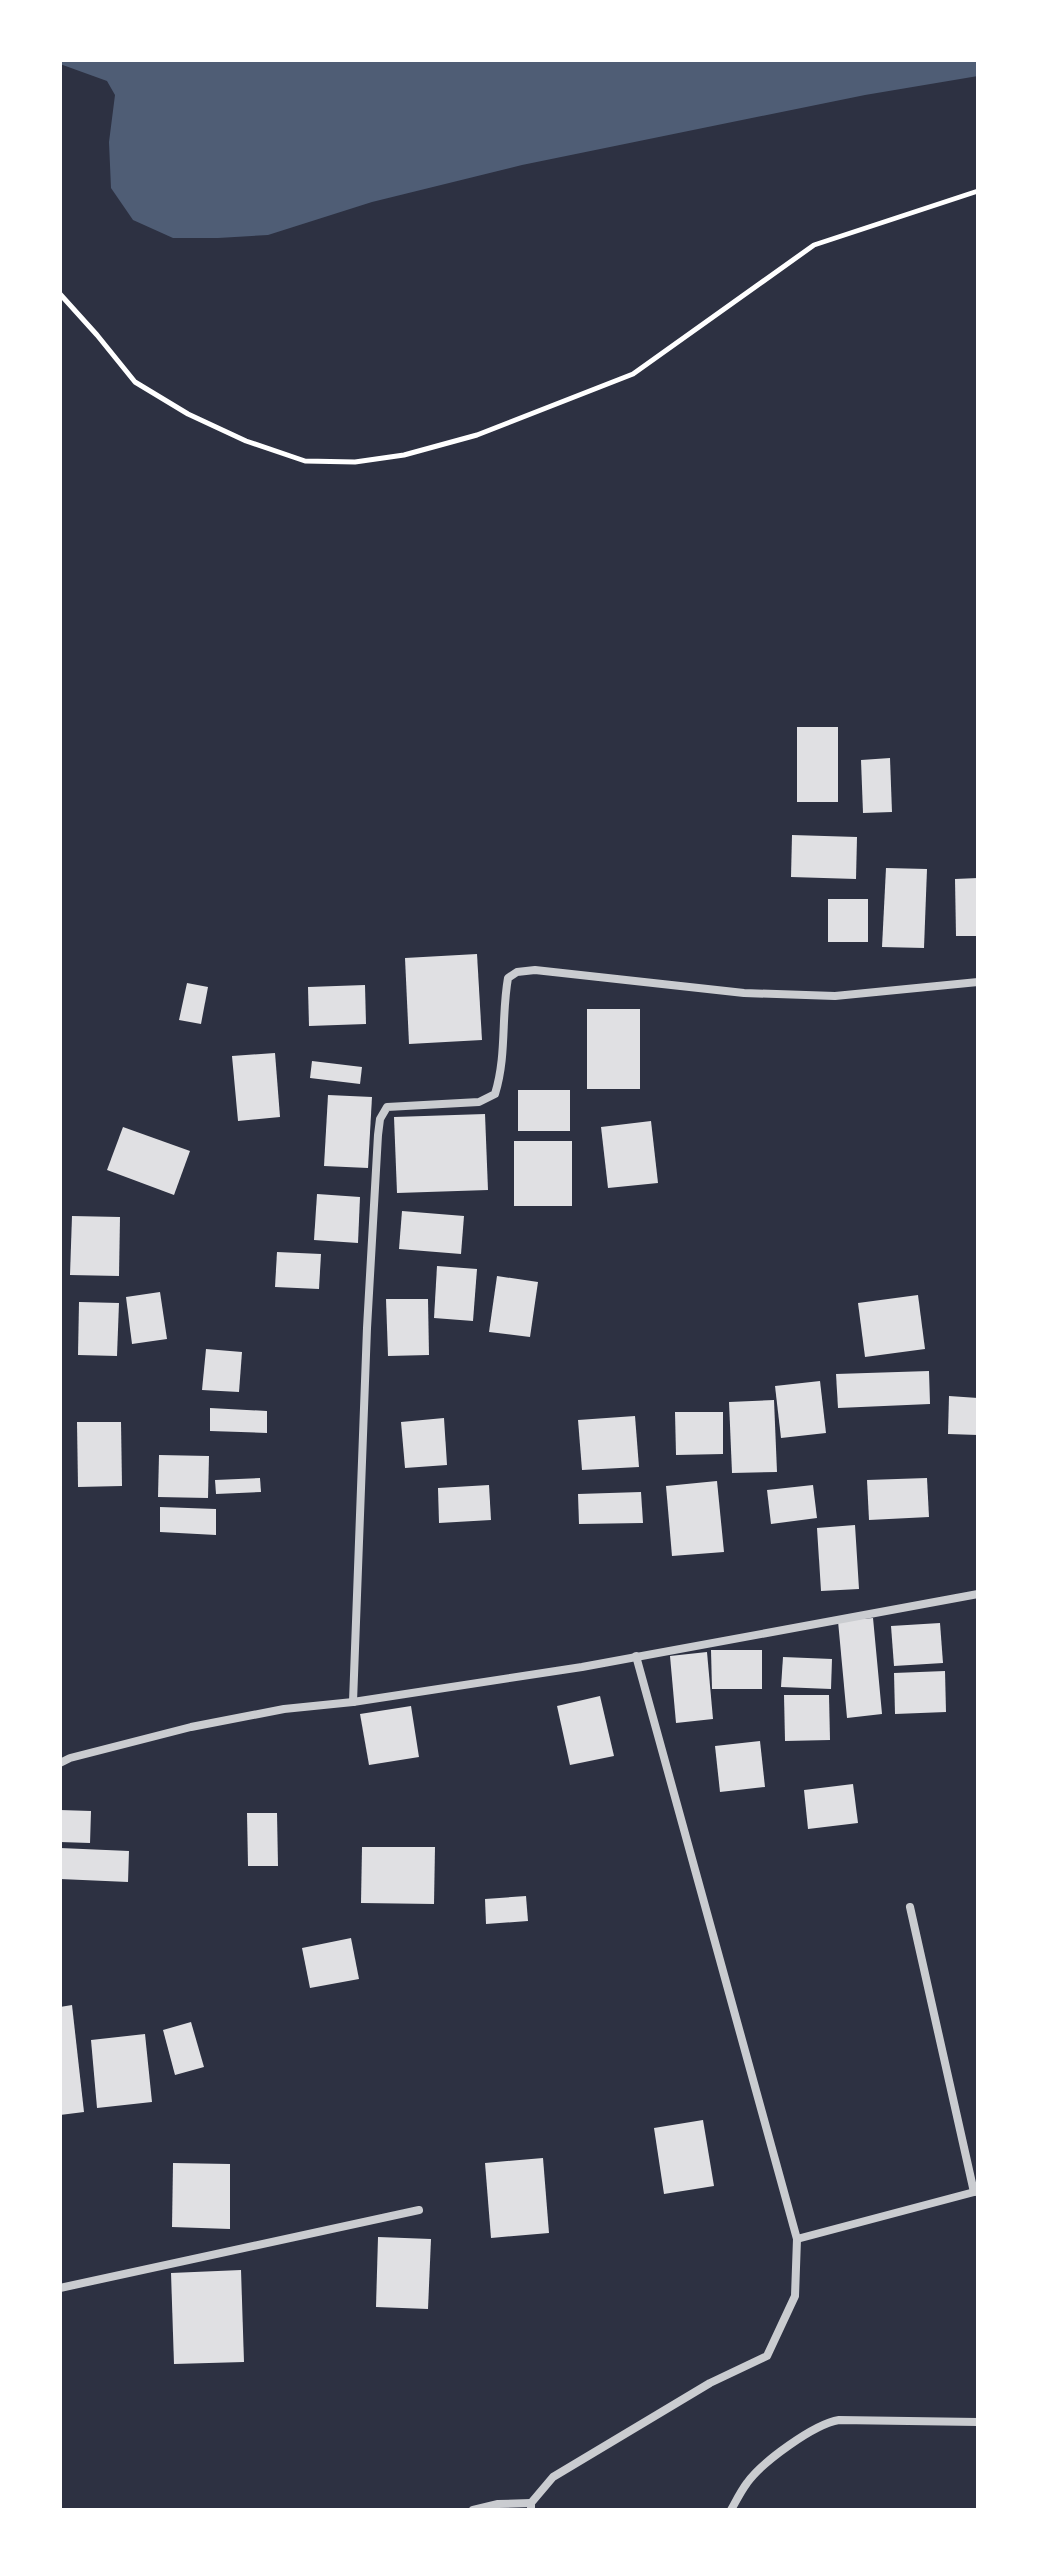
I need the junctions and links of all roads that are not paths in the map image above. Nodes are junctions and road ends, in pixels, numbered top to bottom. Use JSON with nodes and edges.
{"nodes":[{"id":1,"x":978,"y":982,"type":"edge"},
{"id":2,"x":978,"y":1594,"type":"edge"},
{"id":3,"x":636,"y":1656,"type":"junction"},
{"id":4,"x":353,"y":1702,"type":"junction"},
{"id":5,"x":60,"y":1763,"type":"edge"},
{"id":6,"x":910,"y":1907,"type":"dead end"},
{"id":7,"x":976,"y":2192,"type":"edge"},
{"id":8,"x":419,"y":2210,"type":"dead end"},
{"id":9,"x":797,"y":2239,"type":"junction"},
{"id":10,"x":60,"y":2288,"type":"edge"},
{"id":11,"x":978,"y":2422,"type":"edge"},
{"id":12,"x":531,"y":2506,"type":"edge"},
{"id":13,"x":473,"y":2510,"type":"edge"},
{"id":14,"x":731,"y":2510,"type":"edge"}],
"edges":[{"from":1,"to":4,"type":"street"},
{"from":2,"to":3,"type":"street"},
{"from":3,"to":4,"type":"street"},
{"from":3,"to":9,"type":"street"},
{"from":4,"to":5,"type":"street"},
{"from":6,"to":7,"type":"street"},
{"from":7,"to":9,"type":"street"},
{"from":8,"to":10,"type":"street"},
{"from":9,"to":12,"type":"street"},
{"from":11,"to":14,"type":"street"},
{"from":12,"to":13,"type":"street"}]}
